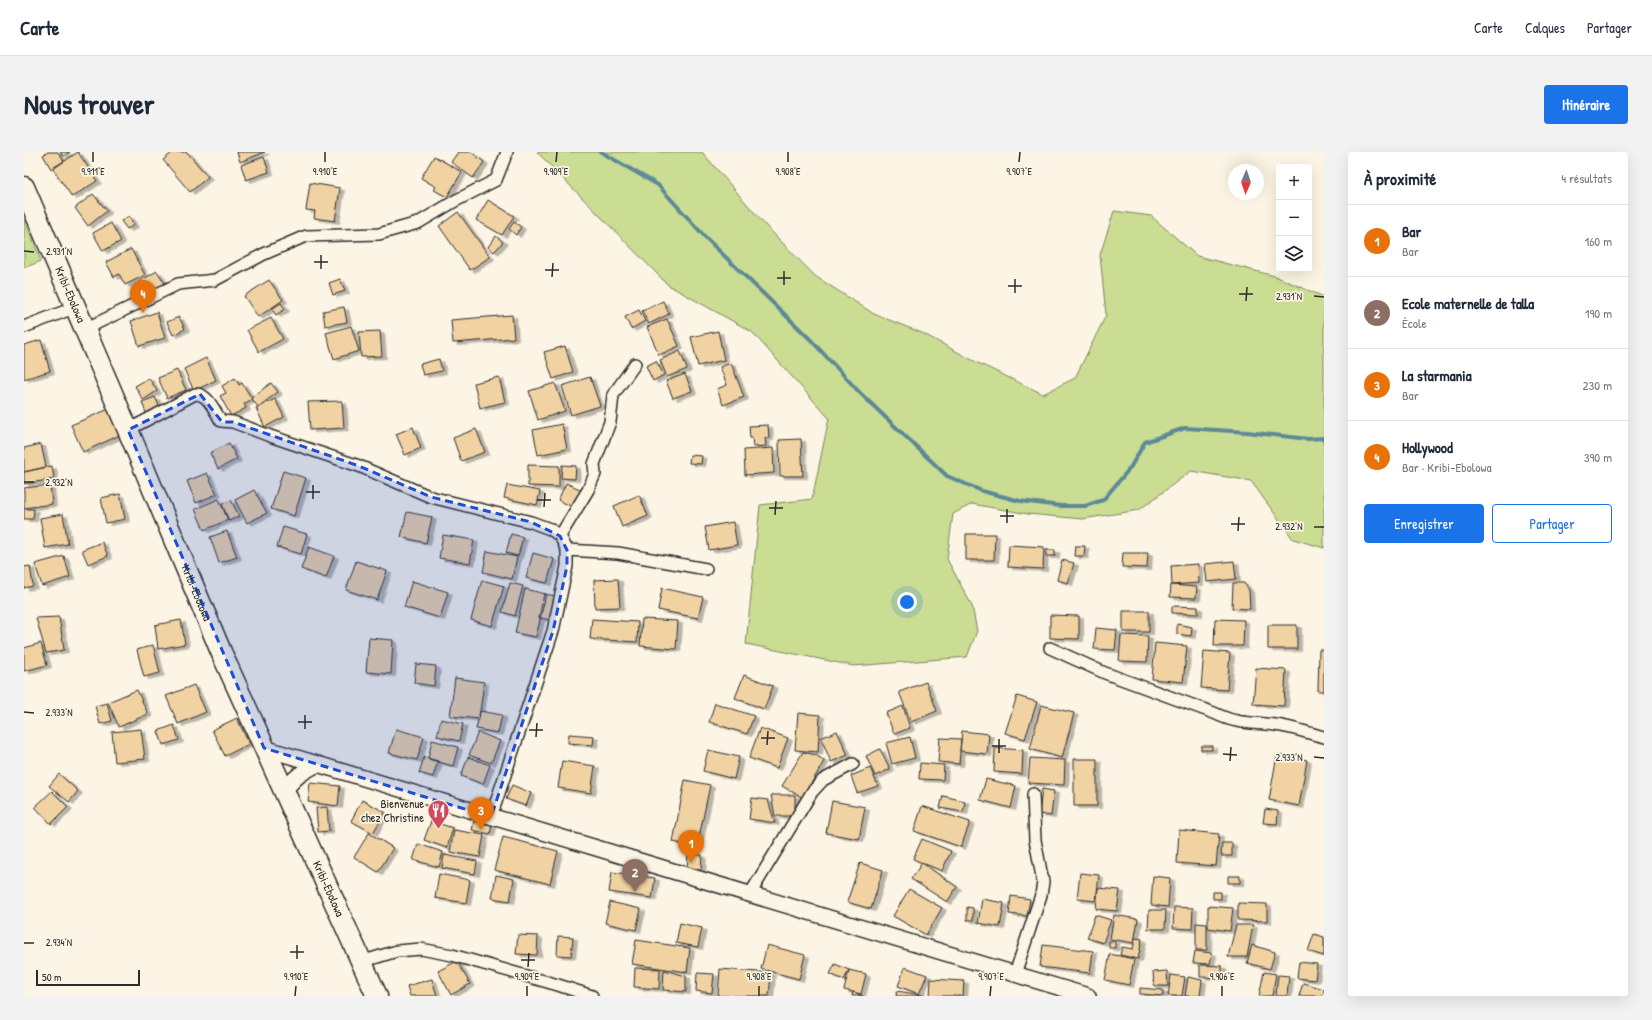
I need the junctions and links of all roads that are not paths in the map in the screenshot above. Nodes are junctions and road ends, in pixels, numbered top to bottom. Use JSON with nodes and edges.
{"nodes":[{"id":1,"x":507,"y":152,"type":"edge"},
{"id":2,"x":24,"y":187,"type":"edge"},
{"id":3,"x":76,"y":307,"type":"junction"},
{"id":4,"x":24,"y":327,"type":"edge"},
{"id":5,"x":85,"y":329,"type":"junction"},
{"id":6,"x":635,"y":364,"type":"dead end"},
{"id":7,"x":128,"y":430,"type":"junction"},
{"id":8,"x":560,"y":536,"type":"junction"},
{"id":9,"x":567,"y":550,"type":"junction"},
{"id":10,"x":706,"y":570,"type":"dead end"},
{"id":11,"x":1050,"y":648,"type":"dead end"},
{"id":12,"x":1324,"y":737,"type":"edge"},
{"id":13,"x":264,"y":748,"type":"junction"},
{"id":14,"x":318,"y":764,"type":"junction"},
{"id":15,"x":853,"y":764,"type":"dead end"},
{"id":16,"x":284,"y":792,"type":"junction"},
{"id":17,"x":1033,"y":794,"type":"dead end"},
{"id":18,"x":491,"y":816,"type":"junction"},
{"id":19,"x":750,"y":894,"type":"junction"},
{"id":20,"x":361,"y":962,"type":"junction"},
{"id":21,"x":1015,"y":974,"type":"junction"},
{"id":22,"x":377,"y":996,"type":"edge"},
{"id":23,"x":592,"y":996,"type":"edge"},
{"id":24,"x":1088,"y":996,"type":"edge"}],
"edges":[{"from":1,"to":5,"type":"street"},
{"from":2,"to":3,"type":"highway","name":"Kribi-Ebolowa"},
{"from":3,"to":4,"type":"street"},
{"from":3,"to":5,"type":"highway","name":"Kribi-Ebolowa"},
{"from":5,"to":7,"type":"highway","name":"Kribi-Ebolowa"},
{"from":6,"to":8,"type":"street"},
{"from":7,"to":8,"type":"street"},
{"from":7,"to":13,"type":"highway","name":"Kribi-Ebolowa"},
{"from":8,"to":9,"type":"street"},
{"from":9,"to":10,"type":"street"},
{"from":9,"to":18,"type":"street"},
{"from":11,"to":12,"type":"street"},
{"from":13,"to":14,"type":"street"},
{"from":13,"to":16,"type":"highway","name":"Kribi-Ebolowa"},
{"from":14,"to":16,"type":"street"},
{"from":14,"to":18,"type":"street"},
{"from":15,"to":19,"type":"street"},
{"from":16,"to":20,"type":"highway","name":"Kribi-Ebolowa"},
{"from":17,"to":21,"type":"street"},
{"from":18,"to":19,"type":"street"},
{"from":19,"to":21,"type":"street"},
{"from":20,"to":22,"type":"highway","name":"Kribi-Ebolowa"},
{"from":20,"to":23,"type":"street"},
{"from":21,"to":24,"type":"street"}]}
